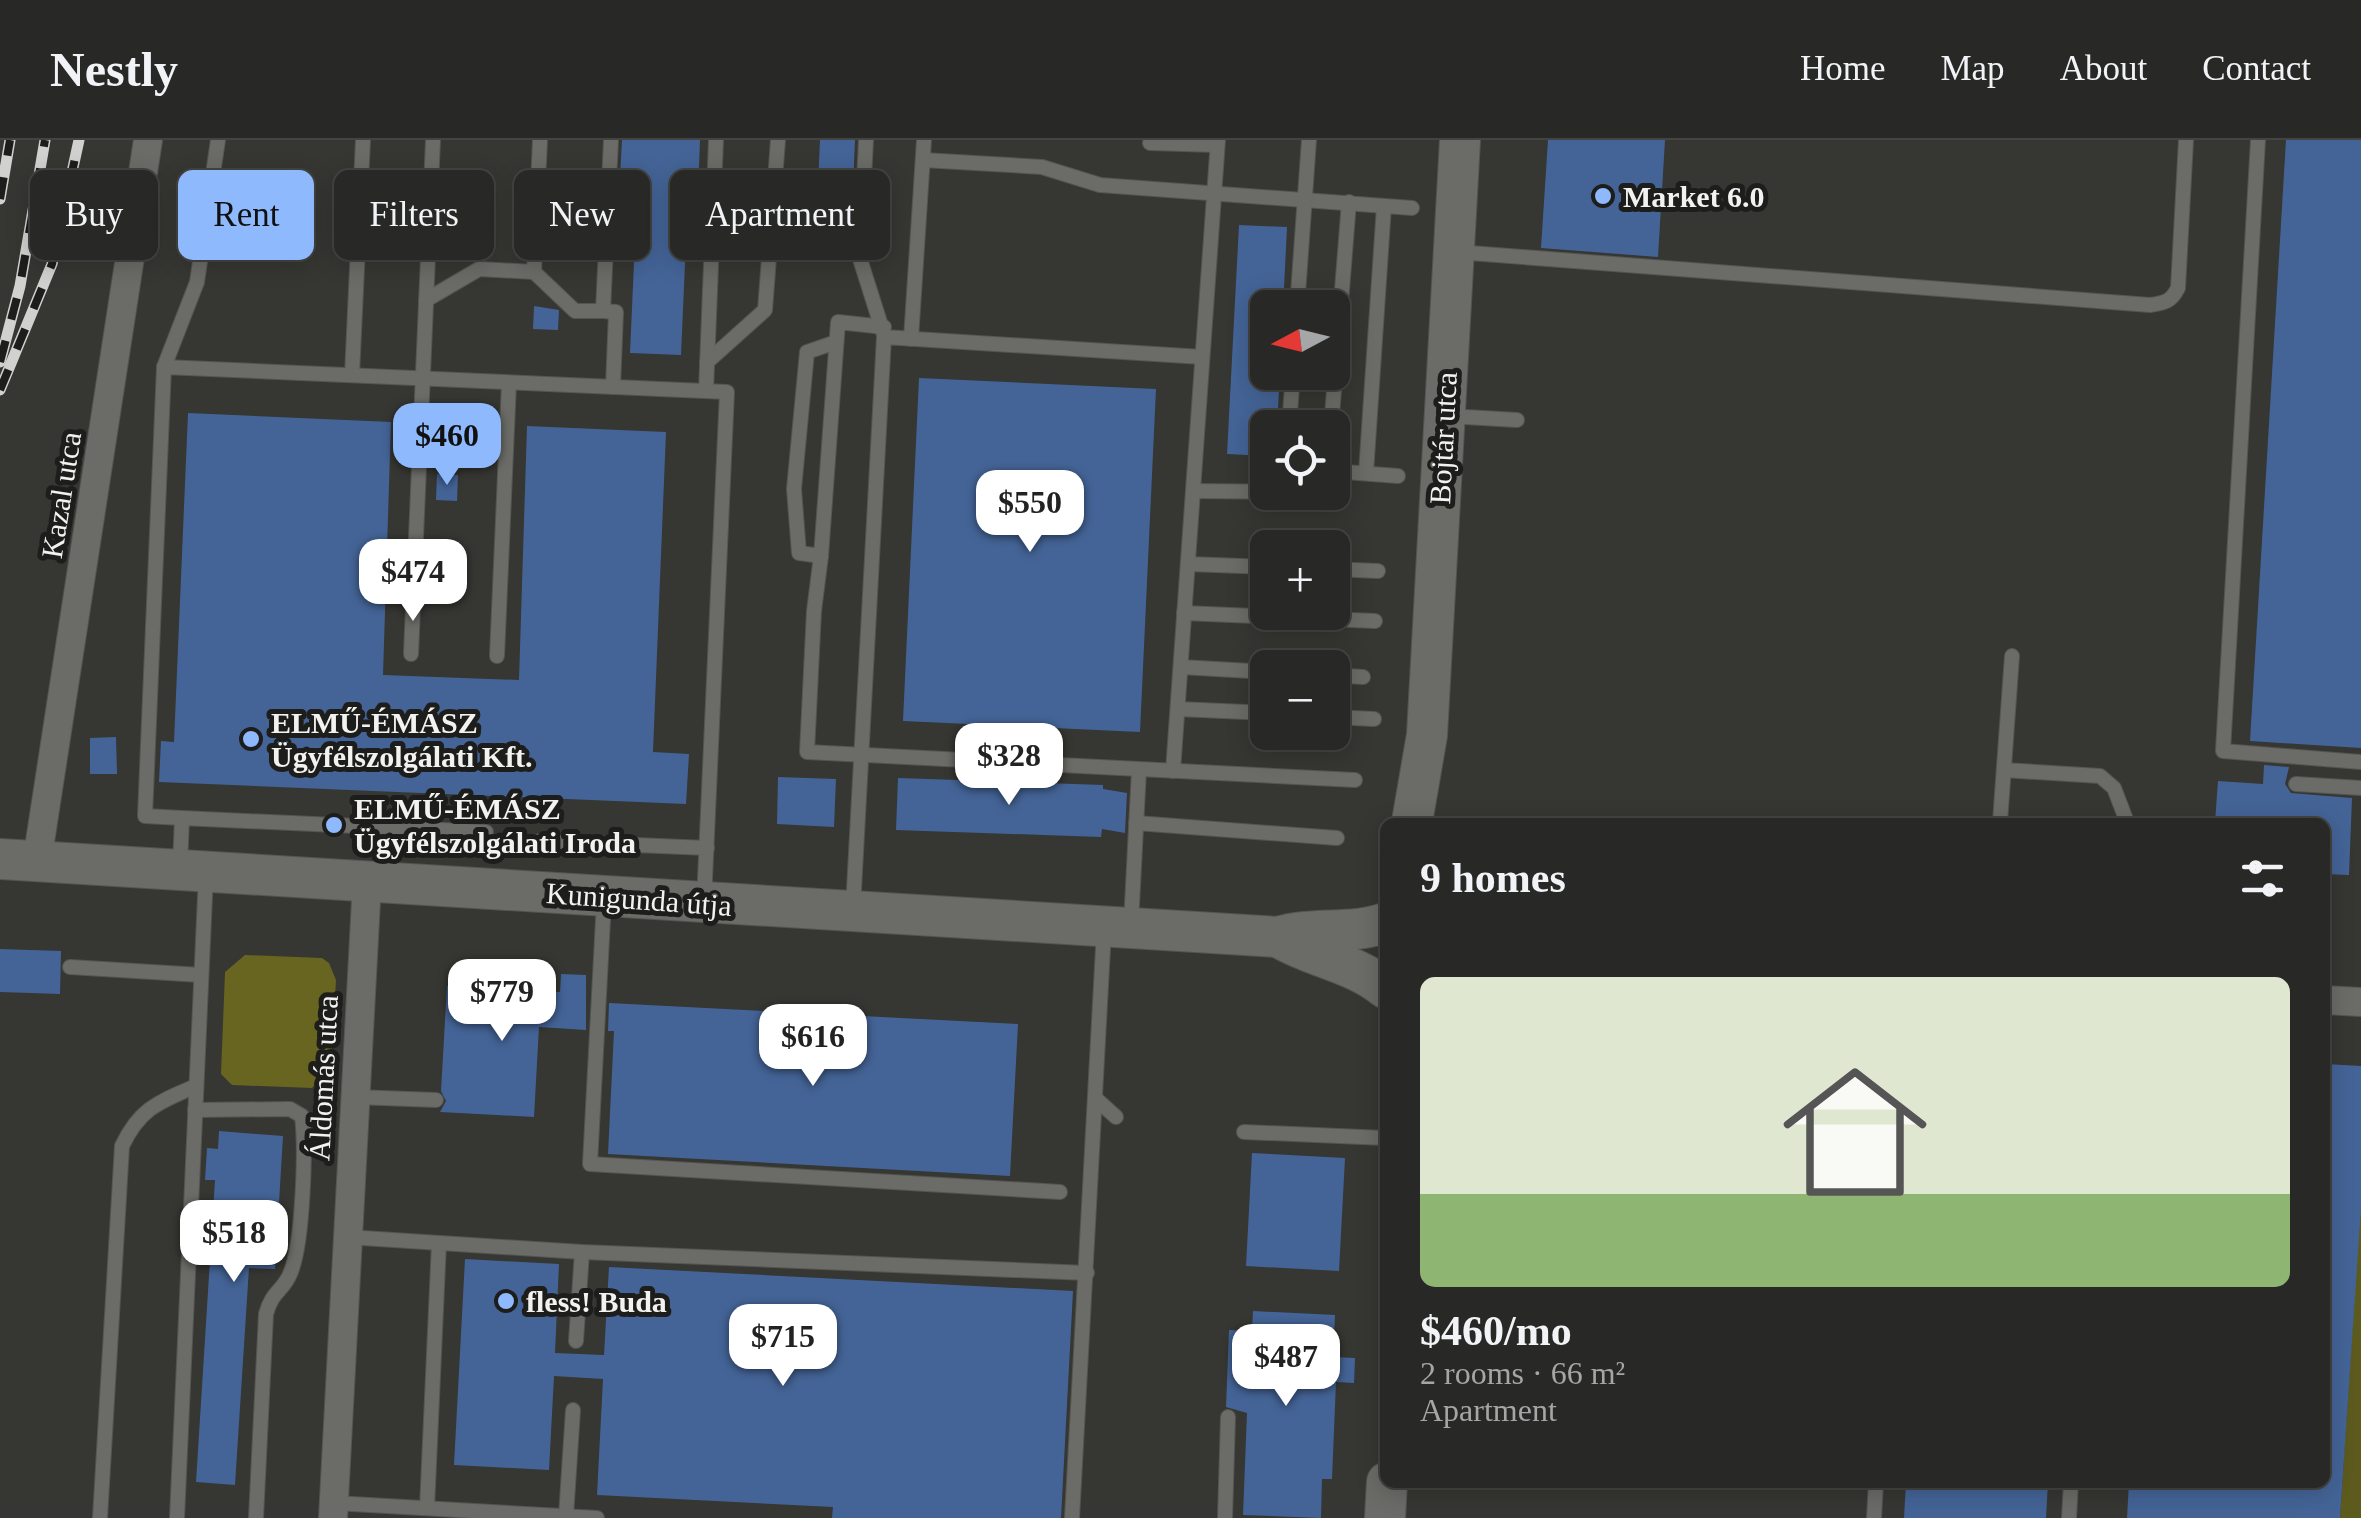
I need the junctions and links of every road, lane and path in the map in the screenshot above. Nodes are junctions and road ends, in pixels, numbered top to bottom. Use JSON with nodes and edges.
{"nodes":[{"id":1,"x":148,"y":140,"type":"edge"},
{"id":2,"x":218,"y":140,"type":"edge"},
{"id":3,"x":363,"y":140,"type":"edge"},
{"id":4,"x":433,"y":140,"type":"edge"},
{"id":5,"x":540,"y":140,"type":"edge"},
{"id":6,"x":610,"y":140,"type":"edge"},
{"id":7,"x":716,"y":140,"type":"edge"},
{"id":8,"x":778,"y":140,"type":"edge"},
{"id":9,"x":866,"y":140,"type":"edge"},
{"id":10,"x":924,"y":140,"type":"edge"},
{"id":11,"x":1151,"y":140,"type":"edge"},
{"id":12,"x":1308,"y":140,"type":"edge"},
{"id":13,"x":1460,"y":140,"type":"edge"},
{"id":14,"x":2186,"y":140,"type":"edge"},
{"id":15,"x":2258,"y":140,"type":"edge"},
{"id":16,"x":1218,"y":143,"type":"edge"},
{"id":17,"x":923,"y":160,"type":"junction"},
{"id":18,"x":1214,"y":194,"type":"junction"},
{"id":19,"x":1305,"y":198,"type":"junction"},
{"id":20,"x":1348,"y":202,"type":"junction"},
{"id":21,"x":1384,"y":206,"type":"junction"},
{"id":22,"x":1412,"y":208,"type":"dead end"},
{"id":23,"x":1454,"y":252,"type":"junction"},
{"id":24,"x":534,"y":272,"type":"junction"},
{"id":25,"x":1299,"y":290,"type":"edge"},
{"id":26,"x":426,"y":300,"type":"junction"},
{"id":27,"x":603,"y":312,"type":"junction"},
{"id":28,"x":884,"y":332,"type":"junction"},
{"id":29,"x":911,"y":339,"type":"junction"},
{"id":30,"x":836,"y":342,"type":"junction"},
{"id":31,"x":1202,"y":356,"type":"junction"},
{"id":32,"x":707,"y":362,"type":"junction"},
{"id":33,"x":164,"y":367,"type":"junction"},
{"id":34,"x":352,"y":376,"type":"junction"},
{"id":35,"x":423,"y":378,"type":"junction"},
{"id":36,"x":509,"y":382,"type":"junction"},
{"id":37,"x":613,"y":387,"type":"junction"},
{"id":38,"x":706,"y":391,"type":"junction"},
{"id":39,"x":1332,"y":410,"type":"edge"},
{"id":40,"x":1444,"y":416,"type":"junction"},
{"id":41,"x":1517,"y":420,"type":"dead end"},
{"id":42,"x":1350,"y":473,"type":"edge"},
{"id":43,"x":1366,"y":473,"type":"junction"},
{"id":44,"x":1398,"y":476,"type":"dead end"},
{"id":45,"x":1193,"y":490,"type":"junction"},
{"id":46,"x":1250,"y":491,"type":"edge"},
{"id":47,"x":821,"y":556,"type":"junction"},
{"id":48,"x":1188,"y":564,"type":"junction"},
{"id":49,"x":1250,"y":566,"type":"edge"},
{"id":50,"x":1350,"y":570,"type":"edge"},
{"id":51,"x":1378,"y":571,"type":"dead end"},
{"id":52,"x":1184,"y":613,"type":"junction"},
{"id":53,"x":1376,"y":621,"type":"dead end"},
{"id":54,"x":410,"y":654,"type":"dead end"},
{"id":55,"x":497,"y":656,"type":"dead end"},
{"id":56,"x":2012,"y":656,"type":"dead end"},
{"id":57,"x":1181,"y":667,"type":"junction"},
{"id":58,"x":1250,"y":671,"type":"edge"},
{"id":59,"x":1350,"y":676,"type":"edge"},
{"id":60,"x":1363,"y":677,"type":"dead end"},
{"id":61,"x":1178,"y":709,"type":"junction"},
{"id":62,"x":1250,"y":713,"type":"edge"},
{"id":63,"x":1350,"y":717,"type":"edge"},
{"id":64,"x":1374,"y":718,"type":"dead end"},
{"id":65,"x":1427,"y":735,"type":"junction"},
{"id":66,"x":862,"y":756,"type":"junction"},
{"id":67,"x":2361,"y":762,"type":"edge"},
{"id":68,"x":1139,"y":770,"type":"junction"},
{"id":69,"x":2004,"y":770,"type":"junction"},
{"id":70,"x":1174,"y":772,"type":"junction"},
{"id":71,"x":1355,"y":780,"type":"dead end"},
{"id":72,"x":2296,"y":784,"type":"dead end"},
{"id":73,"x":2361,"y":788,"type":"edge"},
{"id":74,"x":182,"y":818,"type":"junction"},
{"id":75,"x":1413,"y":818,"type":"edge"},
{"id":76,"x":1432,"y":818,"type":"edge"},
{"id":77,"x":2000,"y":818,"type":"edge"},
{"id":78,"x":2125,"y":818,"type":"edge"},
{"id":79,"x":1136,"y":823,"type":"junction"},
{"id":80,"x":486,"y":832,"type":"dead end"},
{"id":81,"x":1337,"y":838,"type":"dead end"},
{"id":82,"x":540,"y":842,"type":"dead end"},
{"id":83,"x":707,"y":848,"type":"junction"},
{"id":84,"x":19,"y":860,"type":"edge"},
{"id":85,"x":192,"y":872,"type":"junction"},
{"id":86,"x":367,"y":882,"type":"junction"},
{"id":87,"x":604,"y":896,"type":"junction"},
{"id":88,"x":704,"y":902,"type":"junction"},
{"id":89,"x":853,"y":912,"type":"junction"},
{"id":90,"x":1380,"y":926,"type":"edge"},
{"id":91,"x":1118,"y":928,"type":"junction"},
{"id":92,"x":1380,"y":934,"type":"edge"},
{"id":93,"x":1278,"y":937,"type":"junction"},
{"id":94,"x":70,"y":967,"type":"dead end"},
{"id":95,"x":201,"y":975,"type":"junction"},
{"id":96,"x":1380,"y":981,"type":"edge"},
{"id":97,"x":1380,"y":986,"type":"edge"},
{"id":98,"x":2330,"y":1000,"type":"edge"},
{"id":99,"x":2361,"y":1002,"type":"edge"},
{"id":100,"x":196,"y":1086,"type":"junction"},
{"id":101,"x":354,"y":1096,"type":"junction"},
{"id":102,"x":1095,"y":1098,"type":"junction"},
{"id":103,"x":436,"y":1100,"type":"dead end"},
{"id":104,"x":195,"y":1110,"type":"junction"},
{"id":105,"x":1116,"y":1116,"type":"dead end"},
{"id":106,"x":1244,"y":1132,"type":"dead end"},
{"id":107,"x":1380,"y":1138,"type":"edge"},
{"id":108,"x":1060,"y":1192,"type":"dead end"},
{"id":109,"x":347,"y":1237,"type":"junction"},
{"id":110,"x":438,"y":1243,"type":"junction"},
{"id":111,"x":582,"y":1252,"type":"junction"},
{"id":112,"x":1087,"y":1273,"type":"junction"},
{"id":113,"x":576,"y":1341,"type":"dead end"},
{"id":114,"x":573,"y":1410,"type":"dead end"},
{"id":115,"x":1228,"y":1417,"type":"dead end"},
{"id":116,"x":1388,"y":1488,"type":"edge"},
{"id":117,"x":1876,"y":1488,"type":"edge"},
{"id":118,"x":2071,"y":1488,"type":"edge"},
{"id":119,"x":427,"y":1508,"type":"junction"},
{"id":120,"x":334,"y":1510,"type":"edge"},
{"id":121,"x":566,"y":1516,"type":"edge"},
{"id":122,"x":100,"y":1518,"type":"edge"},
{"id":123,"x":177,"y":1518,"type":"edge"},
{"id":124,"x":256,"y":1518,"type":"edge"},
{"id":125,"x":596,"y":1518,"type":"edge"},
{"id":126,"x":1072,"y":1518,"type":"edge"},
{"id":127,"x":1225,"y":1518,"type":"edge"},
{"id":128,"x":1385,"y":1518,"type":"edge"},
{"id":129,"x":1874,"y":1518,"type":"edge"},
{"id":130,"x":2069,"y":1518,"type":"edge"}],
"edges":[{"from":1,"to":84,"type":"street","name":"Kazal utca"},
{"from":2,"to":33,"type":"lane"},
{"from":3,"to":34,"type":"lane"},
{"from":4,"to":26,"type":"lane"},
{"from":5,"to":24,"type":"lane"},
{"from":6,"to":27,"type":"lane"},
{"from":7,"to":32,"type":"lane"},
{"from":8,"to":32,"type":"lane"},
{"from":9,"to":28,"type":"lane"},
{"from":10,"to":17,"type":"lane"},
{"from":11,"to":16,"type":"lane"},
{"from":12,"to":19,"type":"lane"},
{"from":13,"to":23,"type":"street","name":"Bojtár utca"},
{"from":14,"to":23,"type":"lane"},
{"from":15,"to":67,"type":"lane"},
{"from":16,"to":18,"type":"lane"},
{"from":17,"to":18,"type":"lane"},
{"from":17,"to":29,"type":"lane"},
{"from":18,"to":19,"type":"lane"},
{"from":18,"to":31,"type":"lane"},
{"from":19,"to":20,"type":"lane"},
{"from":19,"to":25,"type":"lane"},
{"from":20,"to":21,"type":"lane"},
{"from":20,"to":39,"type":"lane"},
{"from":21,"to":22,"type":"lane"},
{"from":21,"to":43,"type":"lane"},
{"from":23,"to":40,"type":"street","name":"Bojtár utca"},
{"from":24,"to":26,"type":"lane"},
{"from":24,"to":27,"type":"lane"},
{"from":26,"to":35,"type":"lane"},
{"from":27,"to":37,"type":"lane"},
{"from":28,"to":29,"type":"lane"},
{"from":28,"to":30,"type":"lane"},
{"from":28,"to":66,"type":"lane"},
{"from":29,"to":31,"type":"lane"},
{"from":30,"to":47,"type":"lane"},
{"from":30,"to":47,"type":"lane"},
{"from":31,"to":45,"type":"lane"},
{"from":32,"to":38,"type":"lane"},
{"from":33,"to":34,"type":"lane"},
{"from":33,"to":74,"type":"lane"},
{"from":34,"to":35,"type":"lane"},
{"from":35,"to":36,"type":"lane"},
{"from":35,"to":54,"type":"lane"},
{"from":36,"to":37,"type":"lane"},
{"from":36,"to":55,"type":"lane"},
{"from":37,"to":38,"type":"lane"},
{"from":38,"to":83,"type":"lane"},
{"from":40,"to":41,"type":"lane"},
{"from":40,"to":65,"type":"street","name":"Bojtár utca"},
{"from":42,"to":43,"type":"lane"},
{"from":43,"to":44,"type":"lane"},
{"from":45,"to":46,"type":"lane"},
{"from":45,"to":48,"type":"lane"},
{"from":47,"to":66,"type":"lane"},
{"from":48,"to":49,"type":"lane"},
{"from":48,"to":52,"type":"lane"},
{"from":50,"to":51,"type":"lane"},
{"from":52,"to":53,"type":"lane"},
{"from":52,"to":57,"type":"lane"},
{"from":56,"to":69,"type":"lane"},
{"from":57,"to":58,"type":"lane"},
{"from":57,"to":61,"type":"lane"},
{"from":59,"to":60,"type":"lane"},
{"from":61,"to":62,"type":"lane"},
{"from":61,"to":70,"type":"lane"},
{"from":63,"to":64,"type":"lane"},
{"from":65,"to":75,"type":"street","name":"Bojtár utca"},
{"from":65,"to":76,"type":"street","name":"Bojtár utca"},
{"from":66,"to":68,"type":"lane"},
{"from":66,"to":89,"type":"lane"},
{"from":68,"to":70,"type":"lane"},
{"from":68,"to":79,"type":"lane"},
{"from":69,"to":77,"type":"lane"},
{"from":69,"to":78,"type":"lane"},
{"from":70,"to":71,"type":"lane"},
{"from":72,"to":73,"type":"lane"},
{"from":74,"to":80,"type":"lane"},
{"from":74,"to":85,"type":"lane"},
{"from":79,"to":81,"type":"lane"},
{"from":79,"to":91,"type":"lane"},
{"from":82,"to":83,"type":"lane"},
{"from":83,"to":88,"type":"lane"},
{"from":84,"to":85,"type":"street","name":"Kunigunda útja"},
{"from":85,"to":86,"type":"street","name":"Kunigunda útja"},
{"from":85,"to":95,"type":"lane"},
{"from":86,"to":87,"type":"street","name":"Kunigunda útja"},
{"from":86,"to":101,"type":"street","name":"Áldomás utca"},
{"from":87,"to":88,"type":"street","name":"Kunigunda útja"},
{"from":87,"to":108,"type":"lane"},
{"from":88,"to":89,"type":"street","name":"Kunigunda útja"},
{"from":89,"to":91,"type":"street","name":"Kunigunda útja"},
{"from":90,"to":93,"type":"street","name":"Kunigunda útja"},
{"from":91,"to":93,"type":"street","name":"Kunigunda útja"},
{"from":91,"to":102,"type":"lane"},
{"from":92,"to":96,"type":"street"},
{"from":93,"to":97,"type":"street","name":"Kunigunda útja"},
{"from":94,"to":95,"type":"lane"},
{"from":95,"to":100,"type":"lane"},
{"from":98,"to":99,"type":"street"},
{"from":100,"to":104,"type":"lane"},
{"from":100,"to":122,"type":"lane"},
{"from":101,"to":103,"type":"lane"},
{"from":101,"to":109,"type":"street","name":"Áldomás utca"},
{"from":102,"to":105,"type":"lane"},
{"from":102,"to":112,"type":"lane"},
{"from":104,"to":123,"type":"lane"},
{"from":104,"to":124,"type":"lane"},
{"from":106,"to":107,"type":"lane"},
{"from":109,"to":110,"type":"lane"},
{"from":109,"to":120,"type":"street","name":"Áldomás utca"},
{"from":110,"to":111,"type":"lane"},
{"from":110,"to":119,"type":"lane"},
{"from":111,"to":112,"type":"lane"},
{"from":111,"to":113,"type":"lane"},
{"from":112,"to":126,"type":"lane"},
{"from":114,"to":121,"type":"lane"},
{"from":115,"to":127,"type":"lane"},
{"from":116,"to":128,"type":"street"},
{"from":117,"to":129,"type":"lane"},
{"from":118,"to":130,"type":"lane"},
{"from":119,"to":120,"type":"lane"},
{"from":119,"to":121,"type":"lane"},
{"from":121,"to":125,"type":"lane"}]}
